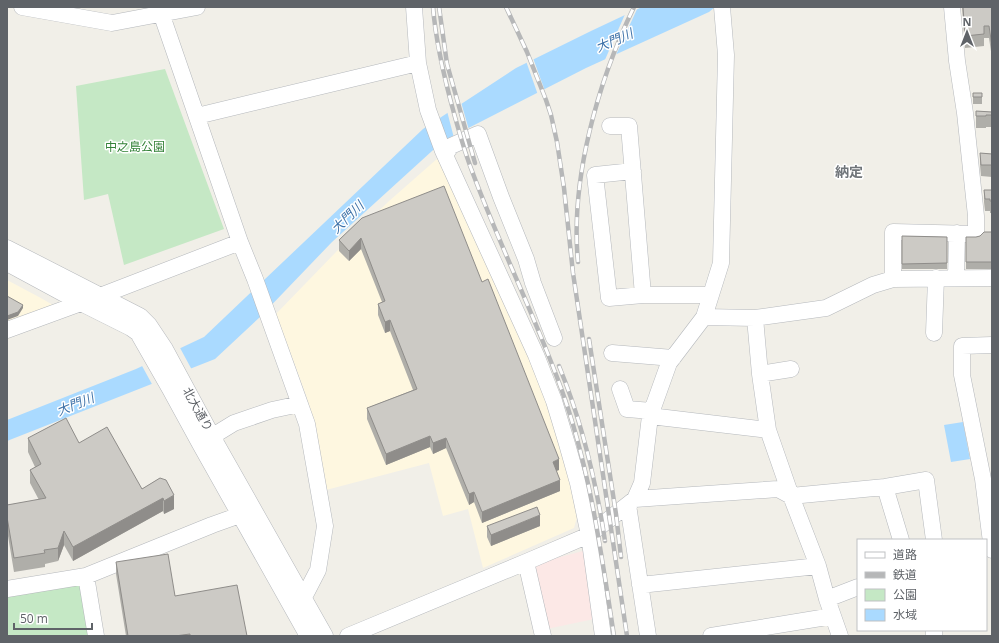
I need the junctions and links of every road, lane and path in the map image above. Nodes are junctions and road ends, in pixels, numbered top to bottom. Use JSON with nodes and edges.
{"nodes":[{"id":1,"x":22,"y":7,"type":"edge"},
{"id":2,"x":196,"y":7,"type":"edge"},
{"id":3,"x":414,"y":7,"type":"edge"},
{"id":4,"x":722,"y":7,"type":"edge"},
{"id":5,"x":952,"y":7,"type":"edge"},
{"id":6,"x":160,"y":10,"type":"edge"},
{"id":7,"x":418,"y":63,"type":"junction"},
{"id":8,"x":197,"y":116,"type":"junction"},
{"id":9,"x":610,"y":126,"type":"dead end"},
{"id":10,"x":444,"y":153,"type":"junction"},
{"id":11,"x":633,"y":171,"type":"junction"},
{"id":12,"x":957,"y":233,"type":"junction"},
{"id":13,"x":240,"y":242,"type":"junction"},
{"id":14,"x":7,"y":248,"type":"edge"},
{"id":15,"x":7,"y":263,"type":"edge"},
{"id":16,"x":936,"y":278,"type":"junction"},
{"id":17,"x":956,"y":278,"type":"junction"},
{"id":18,"x":992,"y":278,"type":"edge"},
{"id":19,"x":893,"y":279,"type":"junction"},
{"id":20,"x":644,"y":295,"type":"junction"},
{"id":21,"x":710,"y":295,"type":"junction"},
{"id":22,"x":100,"y":296,"type":"junction"},
{"id":23,"x":81,"y":303,"type":"junction"},
{"id":24,"x":704,"y":317,"type":"junction"},
{"id":25,"x":755,"y":318,"type":"junction"},
{"id":26,"x":7,"y":330,"type":"edge"},
{"id":27,"x":934,"y":333,"type":"dead end"},
{"id":28,"x":554,"y":338,"type":"dead end"},
{"id":29,"x":992,"y":345,"type":"edge"},
{"id":30,"x":615,"y":351,"type":"dead end"},
{"id":31,"x":158,"y":352,"type":"junction"},
{"id":32,"x":673,"y":358,"type":"junction"},
{"id":33,"x":791,"y":369,"type":"dead end"},
{"id":34,"x":760,"y":374,"type":"junction"},
{"id":35,"x":620,"y":389,"type":"dead end"},
{"id":36,"x":300,"y":404,"type":"junction"},
{"id":37,"x":651,"y":413,"type":"junction"},
{"id":38,"x":768,"y":430,"type":"junction"},
{"id":39,"x":206,"y":440,"type":"junction"},
{"id":40,"x":885,"y":487,"type":"junction"},
{"id":41,"x":791,"y":496,"type":"junction"},
{"id":42,"x":631,"y":502,"type":"junction"},
{"id":43,"x":240,"y":515,"type":"junction"},
{"id":44,"x":589,"y":535,"type":"junction"},
{"id":45,"x":901,"y":539,"type":"edge"},
{"id":46,"x":934,"y":539,"type":"edge"},
{"id":47,"x":992,"y":550,"type":"edge"},
{"id":48,"x":526,"y":562,"type":"junction"},
{"id":49,"x":818,"y":566,"type":"junction"},
{"id":50,"x":86,"y":576,"type":"junction"},
{"id":51,"x":640,"y":585,"type":"junction"},
{"id":52,"x":857,"y":587,"type":"edge"},
{"id":53,"x":7,"y":589,"type":"edge"},
{"id":54,"x":827,"y":599,"type":"junction"},
{"id":55,"x":297,"y":602,"type":"junction"},
{"id":56,"x":833,"y":616,"type":"junction"},
{"id":57,"x":96,"y":636,"type":"edge"},
{"id":58,"x":308,"y":636,"type":"edge"},
{"id":59,"x":325,"y":636,"type":"edge"},
{"id":60,"x":348,"y":636,"type":"edge"},
{"id":61,"x":543,"y":636,"type":"edge"},
{"id":62,"x":603,"y":636,"type":"edge"},
{"id":63,"x":648,"y":636,"type":"edge"},
{"id":64,"x":711,"y":636,"type":"edge"},
{"id":65,"x":840,"y":636,"type":"edge"}],
"edges":[{"from":1,"to":6,"type":"street"},
{"from":2,"to":6,"type":"street"},
{"from":3,"to":7,"type":"street"},
{"from":4,"to":21,"type":"street"},
{"from":5,"to":12,"type":"street"},
{"from":6,"to":8,"type":"street"},
{"from":7,"to":8,"type":"street"},
{"from":7,"to":10,"type":"street"},
{"from":8,"to":13,"type":"street"},
{"from":9,"to":11,"type":"street"},
{"from":10,"to":28,"type":"street"},
{"from":10,"to":44,"type":"street"},
{"from":11,"to":20,"type":"street"},
{"from":11,"to":20,"type":"street"},
{"from":12,"to":17,"type":"street"},
{"from":12,"to":19,"type":"street"},
{"from":13,"to":22,"type":"street"},
{"from":13,"to":36,"type":"street"},
{"from":14,"to":22,"type":"street","name":"北大通り"},
{"from":15,"to":23,"type":"street","name":"北大通り"},
{"from":16,"to":17,"type":"street"},
{"from":16,"to":19,"type":"street"},
{"from":16,"to":27,"type":"street"},
{"from":17,"to":18,"type":"street"},
{"from":19,"to":25,"type":"street"},
{"from":20,"to":21,"type":"street"},
{"from":21,"to":24,"type":"street"},
{"from":22,"to":23,"type":"street"},
{"from":22,"to":31,"type":"street","name":"北大通り"},
{"from":23,"to":26,"type":"street"},
{"from":23,"to":31,"type":"street","name":"北大通り"},
{"from":24,"to":25,"type":"street"},
{"from":24,"to":32,"type":"street"},
{"from":25,"to":34,"type":"street"},
{"from":29,"to":47,"type":"street"},
{"from":30,"to":32,"type":"street"},
{"from":31,"to":39,"type":"street","name":"北大通り"},
{"from":32,"to":37,"type":"street"},
{"from":33,"to":34,"type":"street"},
{"from":34,"to":38,"type":"street"},
{"from":35,"to":37,"type":"street"},
{"from":36,"to":39,"type":"street"},
{"from":36,"to":55,"type":"street"},
{"from":37,"to":38,"type":"street"},
{"from":37,"to":42,"type":"street"},
{"from":38,"to":41,"type":"street"},
{"from":39,"to":43,"type":"street","name":"北大通り"},
{"from":39,"to":55,"type":"street","name":"北大通り"},
{"from":40,"to":41,"type":"street"},
{"from":40,"to":45,"type":"street"},
{"from":40,"to":46,"type":"street"},
{"from":41,"to":42,"type":"street"},
{"from":41,"to":49,"type":"street"},
{"from":42,"to":44,"type":"street"},
{"from":42,"to":51,"type":"street"},
{"from":43,"to":50,"type":"street"},
{"from":43,"to":55,"type":"street","name":"北大通り"},
{"from":44,"to":48,"type":"street"},
{"from":44,"to":62,"type":"street"},
{"from":48,"to":60,"type":"street"},
{"from":48,"to":61,"type":"street"},
{"from":49,"to":51,"type":"street"},
{"from":49,"to":54,"type":"street"},
{"from":50,"to":53,"type":"street"},
{"from":50,"to":57,"type":"street"},
{"from":51,"to":63,"type":"street"},
{"from":52,"to":54,"type":"street"},
{"from":54,"to":56,"type":"street"},
{"from":55,"to":58,"type":"street","name":"北大通り"},
{"from":55,"to":59,"type":"street","name":"北大通り"},
{"from":56,"to":64,"type":"street"},
{"from":56,"to":65,"type":"street"}]}
